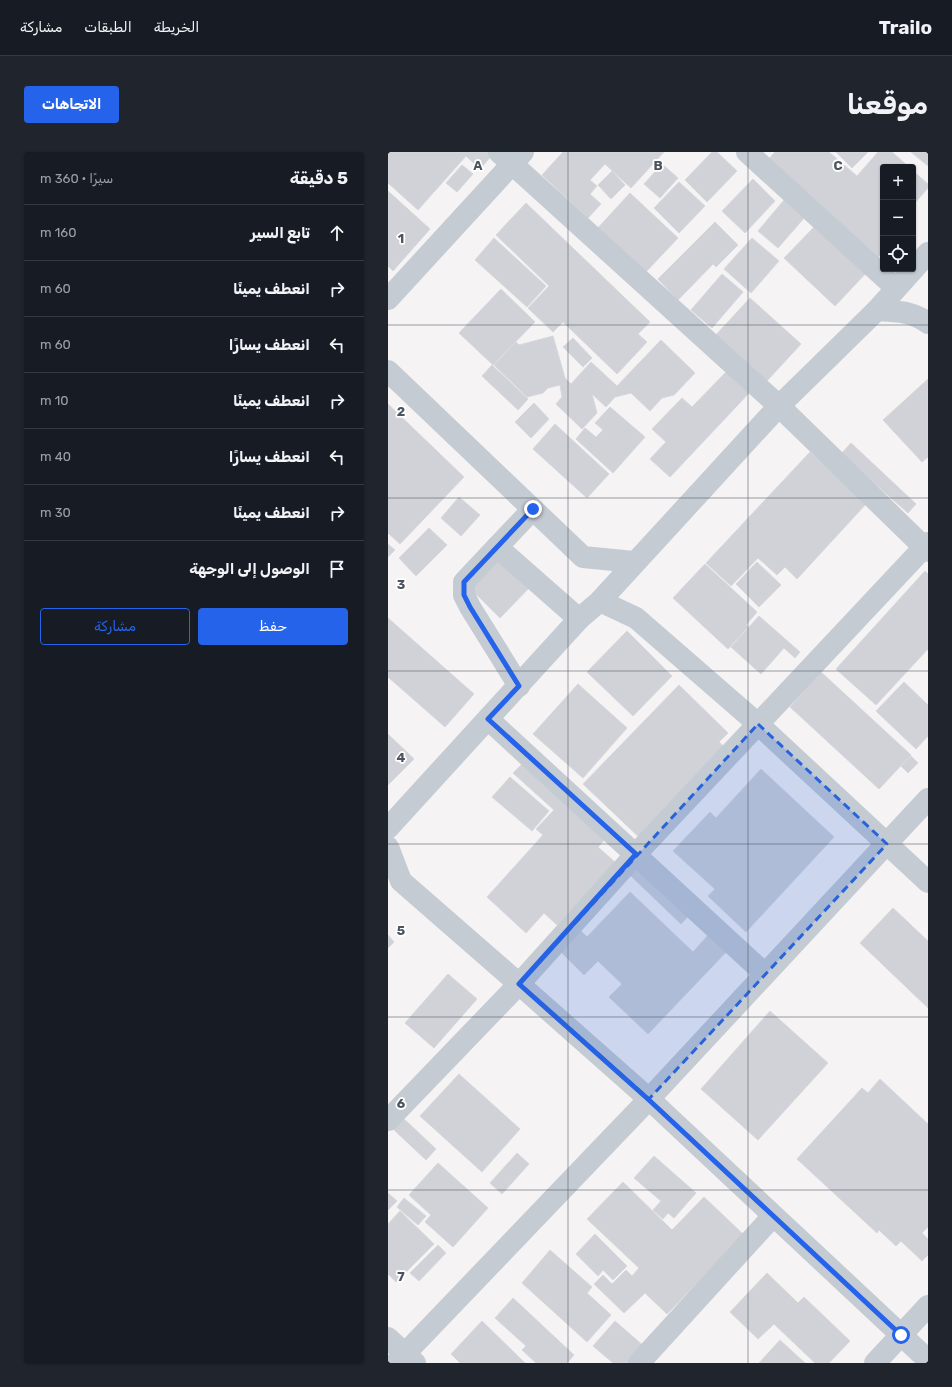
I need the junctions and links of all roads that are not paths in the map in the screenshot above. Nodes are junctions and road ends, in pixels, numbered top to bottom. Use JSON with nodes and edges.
{"nodes":[{"id":1,"x":511,"y":156,"type":"edge"},
{"id":2,"x":758,"y":156,"type":"edge"},
{"id":3,"x":928,"y":253,"type":"edge"},
{"id":4,"x":896,"y":288,"type":"junction"},
{"id":5,"x":388,"y":299,"type":"edge"},
{"id":6,"x":877,"y":310,"type":"junction"},
{"id":7,"x":928,"y":323,"type":"edge"},
{"id":8,"x":388,"y":371,"type":"edge"},
{"id":9,"x":779,"y":406,"type":"junction"},
{"id":10,"x":533,"y":509,"type":"junction"},
{"id":11,"x":497,"y":547,"type":"junction"},
{"id":12,"x":927,"y":547,"type":"edge"},
{"id":13,"x":634,"y":562,"type":"junction"},
{"id":14,"x":600,"y":602,"type":"junction"},
{"id":15,"x":579,"y":620,"type":"junction"},
{"id":16,"x":519,"y":686,"type":"junction"},
{"id":17,"x":488,"y":719,"type":"junction"},
{"id":18,"x":758,"y":724,"type":"junction"},
{"id":19,"x":928,"y":799,"type":"edge"},
{"id":20,"x":388,"y":828,"type":"edge"},
{"id":21,"x":887,"y":844,"type":"junction"},
{"id":22,"x":388,"y":847,"type":"edge"},
{"id":23,"x":636,"y":854,"type":"junction"},
{"id":24,"x":928,"y":882,"type":"edge"},
{"id":25,"x":766,"y":974,"type":"junction"},
{"id":26,"x":519,"y":984,"type":"junction"},
{"id":27,"x":649,"y":1100,"type":"junction"},
{"id":28,"x":388,"y":1120,"type":"edge"},
{"id":29,"x":773,"y":1216,"type":"junction"},
{"id":30,"x":928,"y":1306,"type":"edge"},
{"id":31,"x":901,"y":1335,"type":"junction"},
{"id":32,"x":388,"y":1338,"type":"edge"},
{"id":33,"x":406,"y":1360,"type":"edge"},
{"id":34,"x":928,"y":1360,"type":"edge"},
{"id":35,"x":639,"y":1363,"type":"edge"},
{"id":36,"x":875,"y":1363,"type":"edge"}],
"edges":[{"from":1,"to":5,"type":"street"},
{"from":1,"to":9,"type":"street"},
{"from":2,"to":4,"type":"street"},
{"from":3,"to":4,"type":"street"},
{"from":4,"to":6,"type":"street"},
{"from":6,"to":7,"type":"street"},
{"from":6,"to":9,"type":"street"},
{"from":8,"to":10,"type":"street"},
{"from":9,"to":12,"type":"street"},
{"from":9,"to":13,"type":"street"},
{"from":10,"to":11,"type":"street"},
{"from":10,"to":13,"type":"street"},
{"from":11,"to":15,"type":"street"},
{"from":11,"to":16,"type":"street"},
{"from":12,"to":18,"type":"street"},
{"from":13,"to":14,"type":"street"},
{"from":14,"to":15,"type":"street"},
{"from":14,"to":18,"type":"street"},
{"from":15,"to":16,"type":"street"},
{"from":16,"to":17,"type":"street"},
{"from":17,"to":20,"type":"street"},
{"from":17,"to":23,"type":"street"},
{"from":18,"to":21,"type":"street"},
{"from":18,"to":23,"type":"street"},
{"from":19,"to":21,"type":"street"},
{"from":21,"to":24,"type":"street"},
{"from":21,"to":25,"type":"street"},
{"from":22,"to":26,"type":"street"},
{"from":23,"to":25,"type":"street"},
{"from":23,"to":26,"type":"street"},
{"from":25,"to":27,"type":"street"},
{"from":26,"to":27,"type":"street"},
{"from":26,"to":28,"type":"street"},
{"from":27,"to":29,"type":"street"},
{"from":27,"to":33,"type":"street"},
{"from":29,"to":31,"type":"street"},
{"from":29,"to":35,"type":"street"},
{"from":30,"to":31,"type":"street"},
{"from":31,"to":34,"type":"street"},
{"from":31,"to":36,"type":"street"},
{"from":32,"to":33,"type":"street"}]}
